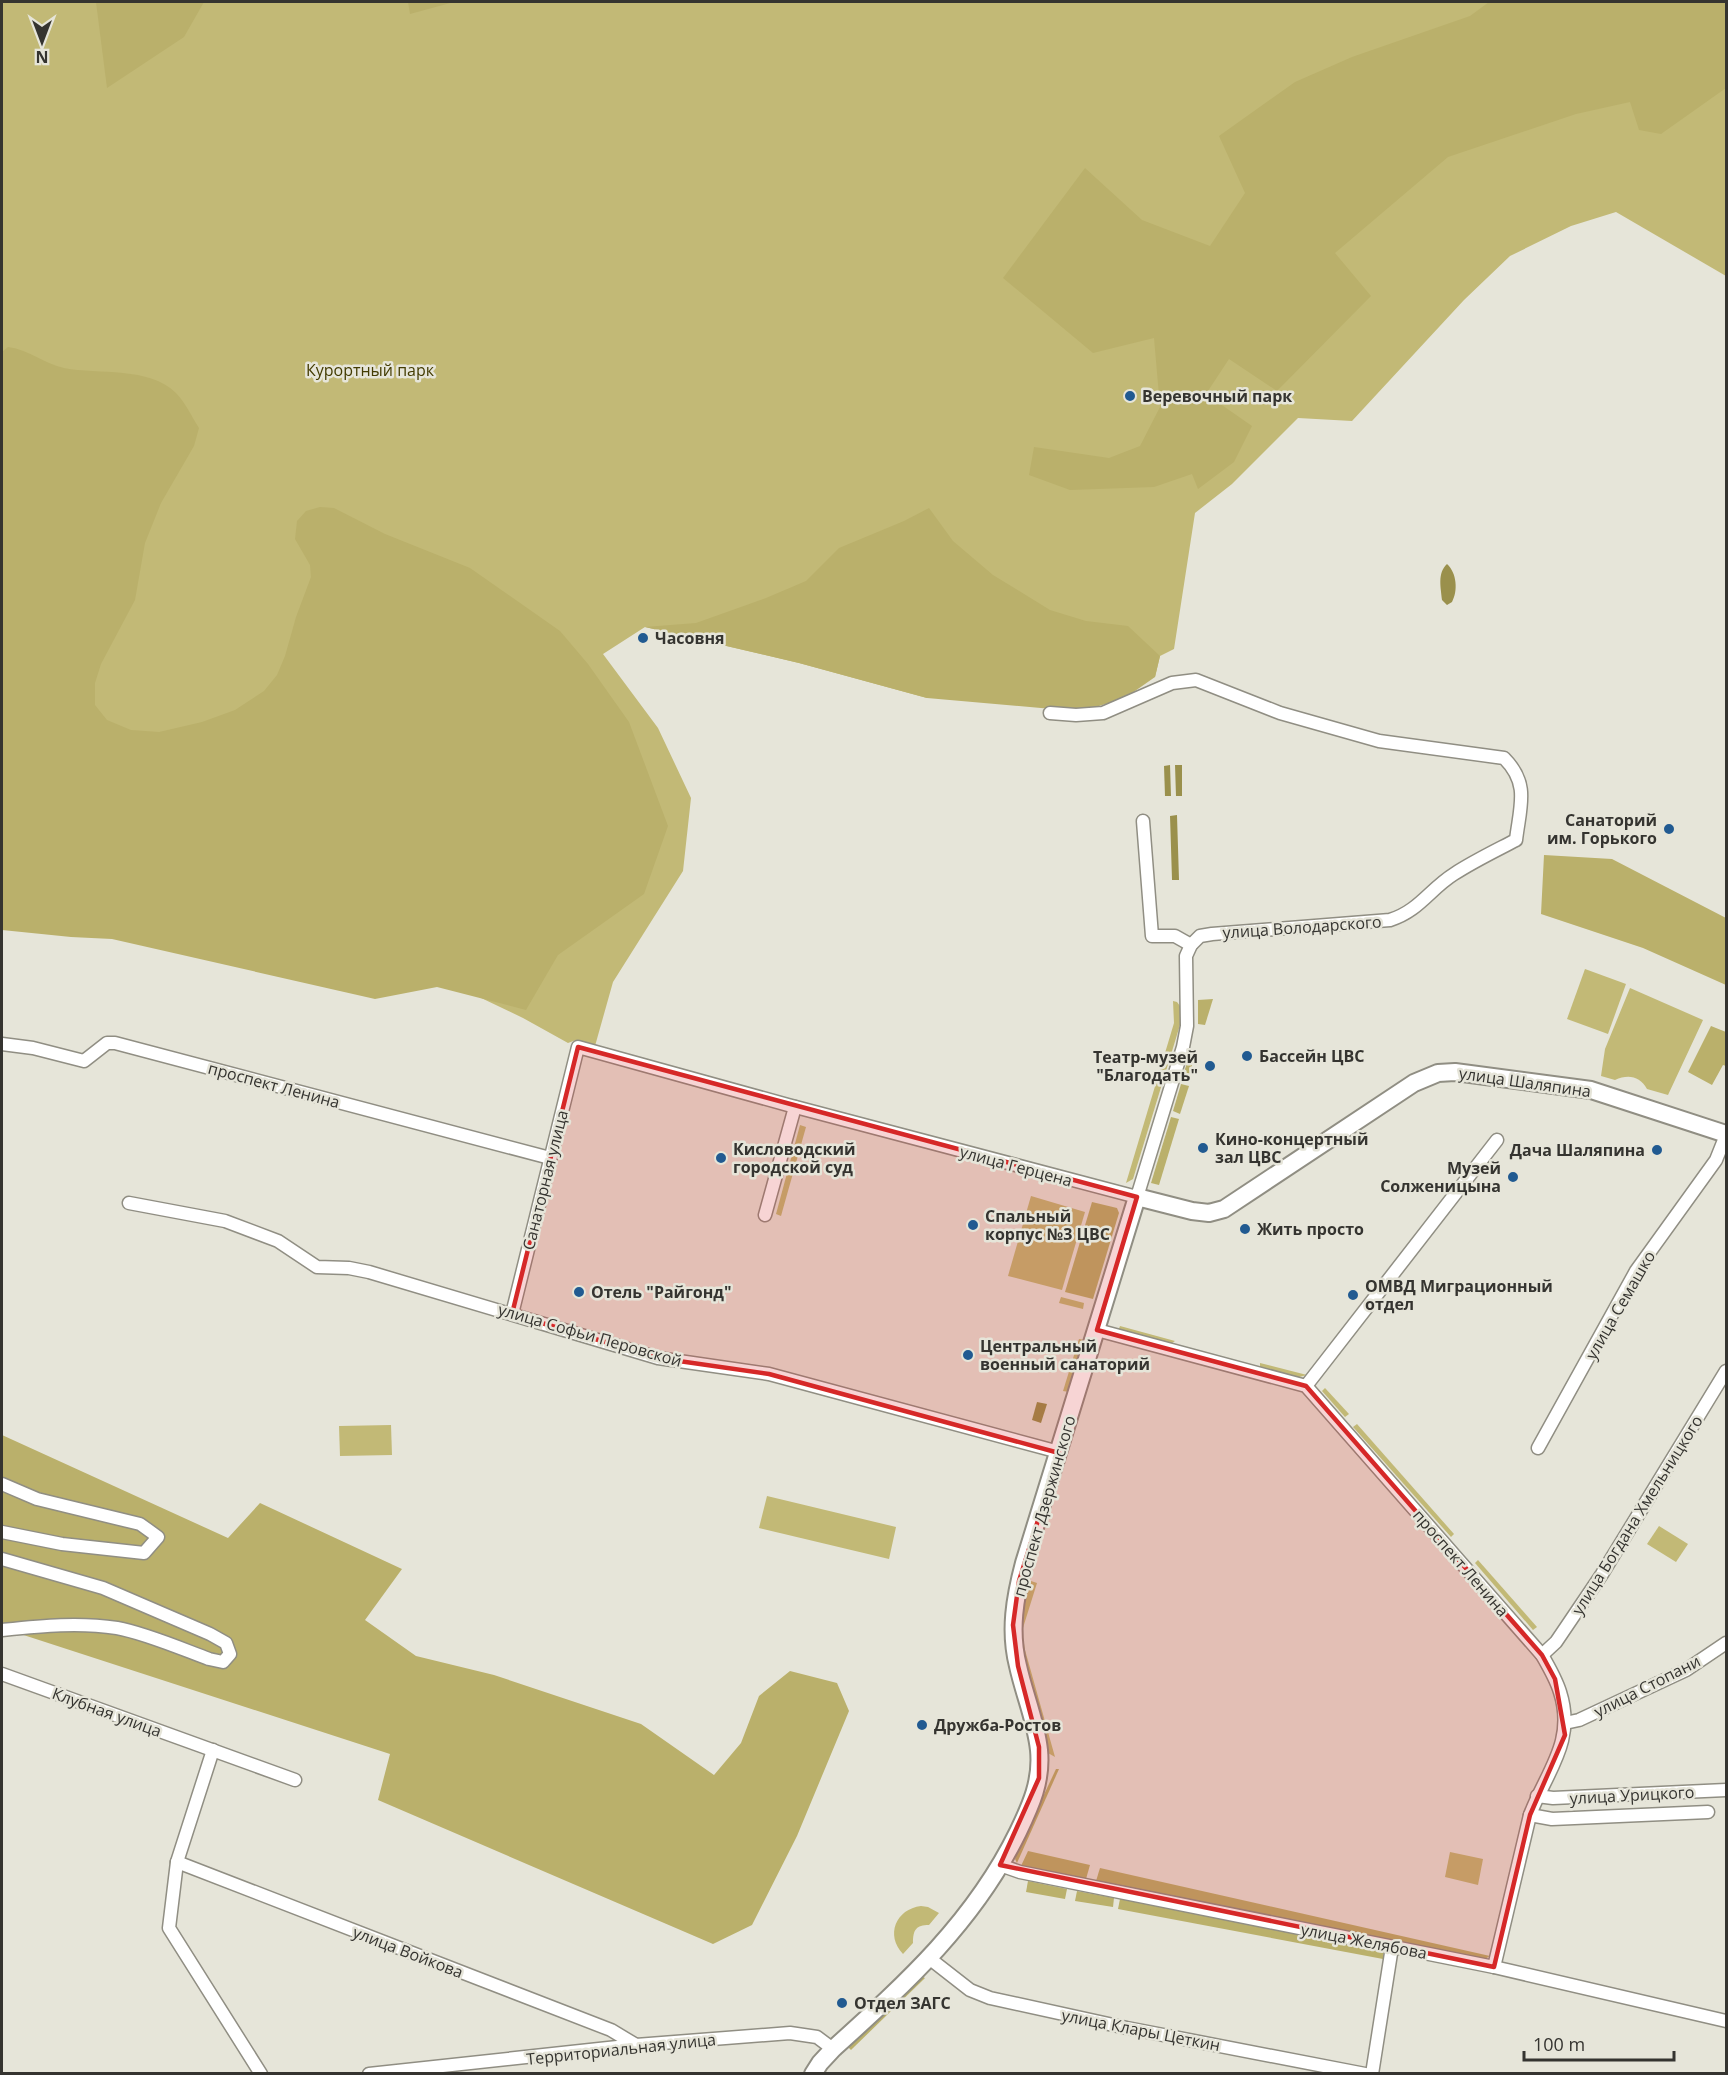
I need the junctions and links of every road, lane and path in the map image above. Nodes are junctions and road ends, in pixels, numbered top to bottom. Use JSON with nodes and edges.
{"nodes":[{"id":1,"x":1050,"y":713,"type":"dead end"},
{"id":2,"x":1143,"y":821,"type":"dead end"},
{"id":3,"x":1191,"y":945,"type":"junction"},
{"id":4,"x":2,"y":1044,"type":"edge"},
{"id":5,"x":578,"y":1047,"type":"joint"},
{"id":6,"x":1425,"y":1077,"type":"joint"},
{"id":7,"x":795,"y":1107,"type":"junction"},
{"id":8,"x":1726,"y":1134,"type":"edge"},
{"id":9,"x":1497,"y":1140,"type":"dead end"},
{"id":10,"x":550,"y":1158,"type":"junction"},
{"id":11,"x":1137,"y":1197,"type":"junction"},
{"id":12,"x":129,"y":1203,"type":"dead end"},
{"id":13,"x":765,"y":1215,"type":"dead end"},
{"id":14,"x":512,"y":1314,"type":"junction"},
{"id":15,"x":1097,"y":1330,"type":"junction"},
{"id":16,"x":1726,"y":1371,"type":"edge"},
{"id":17,"x":1306,"y":1386,"type":"junction"},
{"id":18,"x":1538,"y":1448,"type":"dead end"},
{"id":19,"x":1059,"y":1452,"type":"junction"},
{"id":20,"x":2,"y":1484,"type":"edge"},
{"id":21,"x":2,"y":1532,"type":"edge"},
{"id":22,"x":2,"y":1559,"type":"edge"},
{"id":23,"x":2,"y":1630,"type":"edge"},
{"id":24,"x":1726,"y":1643,"type":"edge"},
{"id":25,"x":1542,"y":1655,"type":"junction"},
{"id":26,"x":2,"y":1674,"type":"edge"},
{"id":27,"x":1565,"y":1723,"type":"junction"},
{"id":28,"x":213,"y":1750,"type":"junction"},
{"id":29,"x":295,"y":1780,"type":"dead end"},
{"id":30,"x":1726,"y":1790,"type":"edge"},
{"id":31,"x":1537,"y":1796,"type":"junction"},
{"id":32,"x":1708,"y":1812,"type":"dead end"},
{"id":33,"x":1530,"y":1815,"type":"junction"},
{"id":34,"x":177,"y":1862,"type":"junction"},
{"id":35,"x":1000,"y":1865,"type":"junction"},
{"id":36,"x":1392,"y":1947,"type":"junction"},
{"id":37,"x":929,"y":1958,"type":"junction"},
{"id":38,"x":1494,"y":1967,"type":"junction"},
{"id":39,"x":1726,"y":2020,"type":"edge"},
{"id":40,"x":636,"y":2045,"type":"junction"},
{"id":41,"x":833,"y":2049,"type":"junction"},
{"id":42,"x":261,"y":2073,"type":"edge"},
{"id":43,"x":369,"y":2073,"type":"edge"},
{"id":44,"x":813,"y":2073,"type":"edge"},
{"id":45,"x":1365,"y":2073,"type":"edge"},
{"id":46,"x":1372,"y":2073,"type":"edge"}],
"edges":[{"from":1,"to":3,"type":"street","name":"улица Володарского"},
{"from":2,"to":3,"type":"street"},
{"from":3,"to":11,"type":"street","name":"проспект Дзержинского"},
{"from":4,"to":10,"type":"street","name":"проспект Ленина"},
{"from":5,"to":7,"type":"street","name":"улица Герцена"},
{"from":5,"to":10,"type":"street","name":"Санаторная улица"},
{"from":6,"to":8,"type":"main road","name":"улица Шаляпина"},
{"from":6,"to":11,"type":"main road","name":"улица Герцена"},
{"from":7,"to":11,"type":"street","name":"улица Герцена"},
{"from":7,"to":13,"type":"street"},
{"from":8,"to":18,"type":"street","name":"улица Семашко"},
{"from":9,"to":17,"type":"street"},
{"from":10,"to":14,"type":"street","name":"Санаторная улица"},
{"from":11,"to":15,"type":"main road","name":"проспект Дзержинского"},
{"from":12,"to":14,"type":"street","name":"улица Софьи Перовской"},
{"from":14,"to":19,"type":"street","name":"улица Софьи Перовской"},
{"from":15,"to":17,"type":"street"},
{"from":15,"to":19,"type":"main road","name":"проспект Дзержинского"},
{"from":16,"to":25,"type":"street","name":"улица Богдана Хмельницкого"},
{"from":17,"to":25,"type":"street","name":"проспект Ленина"},
{"from":19,"to":35,"type":"main road","name":"проспект Дзержинского"},
{"from":20,"to":21,"type":"street"},
{"from":22,"to":23,"type":"street"},
{"from":24,"to":27,"type":"street","name":"улица Стопани"},
{"from":25,"to":27,"type":"street","name":"проспект Ленина"},
{"from":26,"to":28,"type":"street","name":"Клубная улица"},
{"from":27,"to":31,"type":"street","name":"проспект Ленина"},
{"from":28,"to":29,"type":"street","name":"Клубная улица"},
{"from":28,"to":34,"type":"street"},
{"from":30,"to":31,"type":"street","name":"улица Урицкого"},
{"from":31,"to":33,"type":"street","name":"проспект Ленина"},
{"from":32,"to":33,"type":"street","name":"улица Урицкого"},
{"from":33,"to":38,"type":"street","name":"проспект Ленина"},
{"from":34,"to":40,"type":"street","name":"улица Войкова"},
{"from":34,"to":42,"type":"street"},
{"from":35,"to":36,"type":"street","name":"улица Желябова"},
{"from":35,"to":37,"type":"main road","name":"проспект Дзержинского"},
{"from":36,"to":38,"type":"street","name":"улица Желябова"},
{"from":36,"to":46,"type":"street"},
{"from":37,"to":41,"type":"main road","name":"проспект Дзержинского"},
{"from":37,"to":45,"type":"street","name":"улица Клары Цеткин"},
{"from":38,"to":39,"type":"street","name":"улица Желябова"},
{"from":40,"to":41,"type":"street","name":"Территориальная улица"},
{"from":40,"to":43,"type":"street","name":"Территориальная улица"},
{"from":41,"to":44,"type":"main road","name":"проспект Дзержинского"}]}
